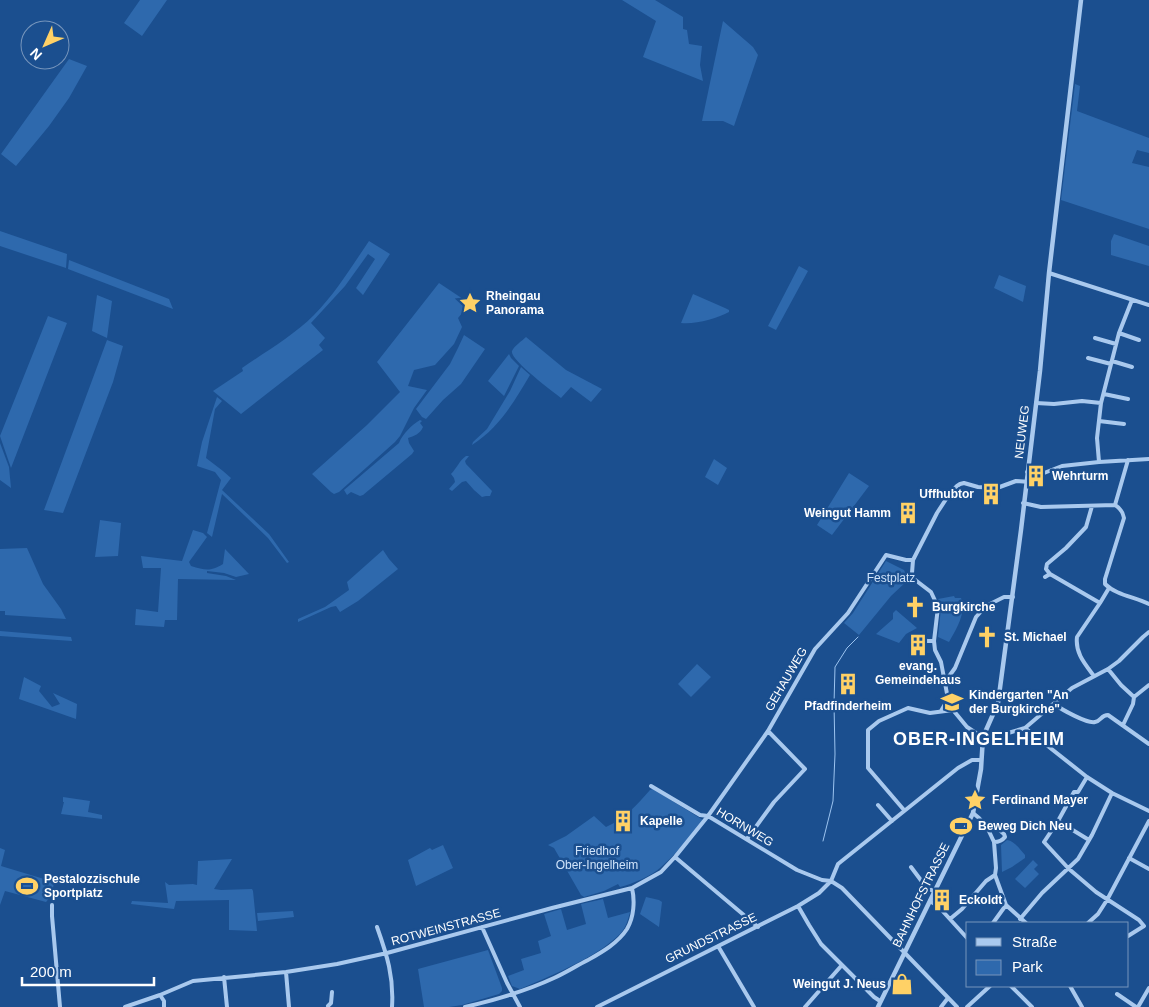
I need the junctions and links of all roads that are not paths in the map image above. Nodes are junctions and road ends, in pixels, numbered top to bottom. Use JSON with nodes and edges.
{"nodes":[{"id":1,"x":1082,"y":0,"type":"edge"},
{"id":2,"x":1049,"y":273,"type":"junction"},
{"id":3,"x":1132,"y":300,"type":"junction"},
{"id":4,"x":1149,"y":305,"type":"edge"},
{"id":5,"x":1120,"y":333,"type":"junction"},
{"id":6,"x":1095,"y":338,"type":"dead end"},
{"id":7,"x":1139,"y":340,"type":"dead end"},
{"id":8,"x":1116,"y":344,"type":"junction"},
{"id":9,"x":1088,"y":358,"type":"dead end"},
{"id":10,"x":1111,"y":362,"type":"junction"},
{"id":11,"x":1132,"y":367,"type":"dead end"},
{"id":12,"x":1104,"y":394,"type":"junction"},
{"id":13,"x":1128,"y":399,"type":"dead end"},
{"id":14,"x":1036,"y":403,"type":"junction"},
{"id":15,"x":1101,"y":404,"type":"junction"},
{"id":16,"x":1099,"y":421,"type":"junction"},
{"id":17,"x":1124,"y":424,"type":"dead end"},
{"id":18,"x":1128,"y":460,"type":"junction"},
{"id":19,"x":1149,"y":460,"type":"edge"},
{"id":20,"x":1099,"y":462,"type":"junction"},
{"id":21,"x":1027,"y":472,"type":"junction"},
{"id":22,"x":1044,"y":472,"type":"junction"},
{"id":23,"x":1026,"y":482,"type":"junction"},
{"id":24,"x":1023,"y":503,"type":"junction"},
{"id":25,"x":1114,"y":505,"type":"junction"},
{"id":26,"x":1092,"y":506,"type":"junction"},
{"id":27,"x":913,"y":560,"type":"junction"},
{"id":28,"x":1050,"y":574,"type":"junction"},
{"id":29,"x":1045,"y":577,"type":"dead end"},
{"id":30,"x":1109,"y":588,"type":"junction"},
{"id":31,"x":1013,"y":597,"type":"junction"},
{"id":32,"x":1100,"y":603,"type":"junction"},
{"id":33,"x":1149,"y":604,"type":"edge"},
{"id":34,"x":1149,"y":632,"type":"edge"},
{"id":35,"x":918,"y":638,"type":"dead end"},
{"id":36,"x":934,"y":641,"type":"junction"},
{"id":37,"x":1108,"y":669,"type":"junction"},
{"id":38,"x":1094,"y":676,"type":"junction"},
{"id":39,"x":945,"y":682,"type":"junction"},
{"id":40,"x":1149,"y":686,"type":"edge"},
{"id":41,"x":1134,"y":697,"type":"junction"},
{"id":42,"x":948,"y":699,"type":"junction"},
{"id":43,"x":1054,"y":704,"type":"junction"},
{"id":44,"x":953,"y":710,"type":"junction"},
{"id":45,"x":941,"y":711,"type":"junction"},
{"id":46,"x":1122,"y":724,"type":"junction"},
{"id":47,"x":1025,"y":728,"type":"junction"},
{"id":48,"x":768,"y":731,"type":"junction"},
{"id":49,"x":983,"y":737,"type":"junction"},
{"id":50,"x":1149,"y":744,"type":"edge"},
{"id":51,"x":981,"y":760,"type":"junction"},
{"id":52,"x":1087,"y":777,"type":"junction"},
{"id":53,"x":651,"y":786,"type":"dead end"},
{"id":54,"x":1112,"y":793,"type":"junction"},
{"id":55,"x":878,"y":805,"type":"dead end"},
{"id":56,"x":904,"y":810,"type":"junction"},
{"id":57,"x":1149,"y":811,"type":"edge"},
{"id":58,"x":972,"y":812,"type":"junction"},
{"id":59,"x":708,"y":816,"type":"junction"},
{"id":60,"x":892,"y":821,"type":"junction"},
{"id":61,"x":1058,"y":821,"type":"junction"},
{"id":62,"x":1149,"y":821,"type":"edge"},
{"id":63,"x":988,"y":828,"type":"junction"},
{"id":64,"x":746,"y":839,"type":"junction"},
{"id":65,"x":1089,"y":840,"type":"junction"},
{"id":66,"x":994,"y":842,"type":"junction"},
{"id":67,"x":675,"y":857,"type":"junction"},
{"id":68,"x":1129,"y":858,"type":"junction"},
{"id":69,"x":911,"y":867,"type":"dead end"},
{"id":70,"x":1069,"y":869,"type":"junction"},
{"id":71,"x":1149,"y":869,"type":"edge"},
{"id":72,"x":995,"y":875,"type":"junction"},
{"id":73,"x":831,"y":882,"type":"junction"},
{"id":74,"x":632,"y":888,"type":"junction"},
{"id":75,"x":934,"y":892,"type":"junction"},
{"id":76,"x":1107,"y":900,"type":"junction"},
{"id":77,"x":930,"y":901,"type":"junction"},
{"id":78,"x":52,"y":905,"type":"dead end"},
{"id":79,"x":1006,"y":905,"type":"junction"},
{"id":80,"x":798,"y":906,"type":"junction"},
{"id":81,"x":950,"y":919,"type":"junction"},
{"id":82,"x":1020,"y":919,"type":"junction"},
{"id":83,"x":994,"y":922,"type":"edge"},
{"id":84,"x":1024,"y":922,"type":"edge"},
{"id":85,"x":1089,"y":922,"type":"edge"},
{"id":86,"x":758,"y":926,"type":"junction"},
{"id":87,"x":377,"y":927,"type":"dead end"},
{"id":88,"x":482,"y":927,"type":"junction"},
{"id":89,"x":1129,"y":935,"type":"edge"},
{"id":90,"x":966,"y":937,"type":"edge"},
{"id":91,"x":718,"y":946,"type":"junction"},
{"id":92,"x":904,"y":952,"type":"junction"},
{"id":93,"x":387,"y":953,"type":"junction"},
{"id":94,"x":842,"y":965,"type":"junction"},
{"id":95,"x":286,"y":972,"type":"junction"},
{"id":96,"x":224,"y":977,"type":"junction"},
{"id":97,"x":989,"y":987,"type":"edge"},
{"id":98,"x":1013,"y":987,"type":"edge"},
{"id":99,"x":1071,"y":987,"type":"edge"},
{"id":100,"x":1149,"y":988,"type":"edge"},
{"id":101,"x":332,"y":992,"type":"dead end"},
{"id":102,"x":512,"y":994,"type":"junction"},
{"id":103,"x":1117,"y":994,"type":"dead end"},
{"id":104,"x":160,"y":995,"type":"junction"},
{"id":105,"x":948,"y":998,"type":"junction"},
{"id":106,"x":880,"y":1001,"type":"junction"},
{"id":107,"x":752,"y":1006,"type":"edge"},
{"id":108,"x":60,"y":1007,"type":"edge"},
{"id":109,"x":125,"y":1007,"type":"edge"},
{"id":110,"x":164,"y":1007,"type":"edge"},
{"id":111,"x":227,"y":1007,"type":"edge"},
{"id":112,"x":289,"y":1007,"type":"edge"},
{"id":113,"x":324,"y":1007,"type":"edge"},
{"id":114,"x":328,"y":1007,"type":"edge"},
{"id":115,"x":392,"y":1007,"type":"edge"},
{"id":116,"x":465,"y":1007,"type":"edge"},
{"id":117,"x":520,"y":1007,"type":"edge"},
{"id":118,"x":597,"y":1007,"type":"edge"},
{"id":119,"x":806,"y":1007,"type":"edge"},
{"id":120,"x":878,"y":1007,"type":"edge"},
{"id":121,"x":941,"y":1007,"type":"edge"},
{"id":122,"x":957,"y":1007,"type":"edge"},
{"id":123,"x":967,"y":1007,"type":"edge"},
{"id":124,"x":1032,"y":1007,"type":"edge"},
{"id":125,"x":1082,"y":1007,"type":"edge"},
{"id":126,"x":1137,"y":1007,"type":"edge"}],
"edges":[{"from":1,"to":2,"type":"street","name":"NEUWEG"},
{"from":2,"to":3,"type":"street"},
{"from":2,"to":14,"type":"street","name":"NEUWEG"},
{"from":3,"to":4,"type":"street"},
{"from":3,"to":5,"type":"street"},
{"from":5,"to":7,"type":"street"},
{"from":5,"to":8,"type":"street"},
{"from":6,"to":8,"type":"street"},
{"from":8,"to":10,"type":"street"},
{"from":9,"to":10,"type":"street"},
{"from":10,"to":11,"type":"street"},
{"from":10,"to":12,"type":"street"},
{"from":12,"to":13,"type":"street"},
{"from":12,"to":15,"type":"street"},
{"from":14,"to":15,"type":"street"},
{"from":14,"to":21,"type":"street","name":"NEUWEG"},
{"from":15,"to":16,"type":"street"},
{"from":16,"to":17,"type":"street"},
{"from":16,"to":20,"type":"street"},
{"from":18,"to":19,"type":"street"},
{"from":18,"to":20,"type":"street"},
{"from":18,"to":25,"type":"street"},
{"from":20,"to":22,"type":"street"},
{"from":21,"to":22,"type":"street"},
{"from":21,"to":23,"type":"street","name":"NEUWEG"},
{"from":22,"to":23,"type":"street"},
{"from":23,"to":24,"type":"street","name":"NEUWEG"},
{"from":23,"to":27,"type":"street"},
{"from":24,"to":26,"type":"street"},
{"from":24,"to":31,"type":"street","name":"NEUWEG"},
{"from":25,"to":26,"type":"street"},
{"from":25,"to":30,"type":"street"},
{"from":26,"to":28,"type":"street"},
{"from":27,"to":36,"type":"street"},
{"from":27,"to":48,"type":"street","name":"GEHAUWEG"},
{"from":28,"to":29,"type":"street"},
{"from":28,"to":32,"type":"street"},
{"from":30,"to":32,"type":"street"},
{"from":30,"to":33,"type":"street"},
{"from":31,"to":39,"type":"street"},
{"from":31,"to":49,"type":"street","name":"NEUWEG"},
{"from":32,"to":38,"type":"street"},
{"from":34,"to":37,"type":"street"},
{"from":35,"to":36,"type":"street"},
{"from":36,"to":39,"type":"street"},
{"from":37,"to":38,"type":"street"},
{"from":37,"to":41,"type":"street"},
{"from":38,"to":43,"type":"street"},
{"from":39,"to":42,"type":"street"},
{"from":40,"to":41,"type":"street"},
{"from":41,"to":46,"type":"street"},
{"from":42,"to":44,"type":"street"},
{"from":42,"to":45,"type":"street"},
{"from":43,"to":46,"type":"street"},
{"from":43,"to":47,"type":"street"},
{"from":44,"to":45,"type":"street"},
{"from":44,"to":49,"type":"street"},
{"from":45,"to":56,"type":"street"},
{"from":46,"to":50,"type":"street"},
{"from":47,"to":49,"type":"street"},
{"from":47,"to":52,"type":"street"},
{"from":48,"to":59,"type":"street","name":"GEHAUWEG"},
{"from":48,"to":64,"type":"street"},
{"from":49,"to":51,"type":"street","name":"NEUWEG"},
{"from":51,"to":56,"type":"street"},
{"from":51,"to":58,"type":"street","name":"BAHNHOFSTRASSE"},
{"from":52,"to":54,"type":"street"},
{"from":52,"to":61,"type":"street"},
{"from":53,"to":59,"type":"street","name":"HORNWEG"},
{"from":54,"to":57,"type":"street"},
{"from":54,"to":65,"type":"street"},
{"from":55,"to":60,"type":"street"},
{"from":56,"to":60,"type":"street"},
{"from":58,"to":63,"type":"street"},
{"from":58,"to":75,"type":"street","name":"BAHNHOFSTRASSE"},
{"from":59,"to":64,"type":"street","name":"HORNWEG"},
{"from":59,"to":67,"type":"street","name":"ROTWEINSTRASSE"},
{"from":60,"to":73,"type":"street"},
{"from":61,"to":65,"type":"street"},
{"from":61,"to":70,"type":"street"},
{"from":62,"to":68,"type":"street"},
{"from":63,"to":66,"type":"street"},
{"from":63,"to":66,"type":"street"},
{"from":64,"to":73,"type":"street","name":"HORNWEG"},
{"from":65,"to":70,"type":"street"},
{"from":66,"to":72,"type":"street"},
{"from":67,"to":74,"type":"street","name":"ROTWEINSTRASSE"},
{"from":67,"to":86,"type":"street"},
{"from":68,"to":71,"type":"street"},
{"from":68,"to":76,"type":"street"},
{"from":69,"to":75,"type":"street"},
{"from":70,"to":76,"type":"street"},
{"from":70,"to":82,"type":"street"},
{"from":72,"to":79,"type":"street"},
{"from":72,"to":81,"type":"street"},
{"from":73,"to":80,"type":"street","name":"GRUNDSTRASSE"},
{"from":73,"to":92,"type":"street","name":"HORNWEG"},
{"from":74,"to":88,"type":"street","name":"ROTWEINSTRASSE"},
{"from":74,"to":102,"type":"street"},
{"from":75,"to":77,"type":"street","name":"BAHNHOFSTRASSE"},
{"from":76,"to":85,"type":"street"},
{"from":76,"to":89,"type":"street"},
{"from":77,"to":81,"type":"street"},
{"from":77,"to":92,"type":"street","name":"BAHNHOFSTRASSE"},
{"from":78,"to":108,"type":"street"},
{"from":79,"to":82,"type":"street"},
{"from":79,"to":83,"type":"street"},
{"from":80,"to":86,"type":"street","name":"GRUNDSTRASSE"},
{"from":80,"to":94,"type":"street"},
{"from":81,"to":90,"type":"street"},
{"from":82,"to":84,"type":"street"},
{"from":86,"to":91,"type":"street","name":"GRUNDSTRASSE"},
{"from":87,"to":93,"type":"street"},
{"from":88,"to":93,"type":"street","name":"ROTWEINSTRASSE"},
{"from":88,"to":102,"type":"street"},
{"from":91,"to":107,"type":"street"},
{"from":91,"to":118,"type":"street","name":"GRUNDSTRASSE"},
{"from":92,"to":105,"type":"street","name":"HORNWEG"},
{"from":92,"to":106,"type":"street","name":"BAHNHOFSTRASSE"},
{"from":93,"to":95,"type":"street","name":"ROTWEINSTRASSE"},
{"from":93,"to":115,"type":"street"},
{"from":94,"to":106,"type":"street"},
{"from":94,"to":119,"type":"street"},
{"from":95,"to":96,"type":"street","name":"ROTWEINSTRASSE"},
{"from":95,"to":112,"type":"street"},
{"from":96,"to":104,"type":"street","name":"ROTWEINSTRASSE"},
{"from":96,"to":111,"type":"street"},
{"from":97,"to":123,"type":"street"},
{"from":98,"to":124,"type":"street"},
{"from":99,"to":125,"type":"street"},
{"from":100,"to":126,"type":"street"},
{"from":101,"to":114,"type":"street"},
{"from":102,"to":116,"type":"street"},
{"from":102,"to":117,"type":"street"},
{"from":103,"to":126,"type":"street"},
{"from":104,"to":109,"type":"street","name":"ROTWEINSTRASSE"},
{"from":104,"to":110,"type":"street"},
{"from":105,"to":121,"type":"street"},
{"from":105,"to":122,"type":"street","name":"HORNWEG"},
{"from":106,"to":120,"type":"street","name":"BAHNHOFSTRASSE"},
{"from":113,"to":114,"type":"street"}]}
